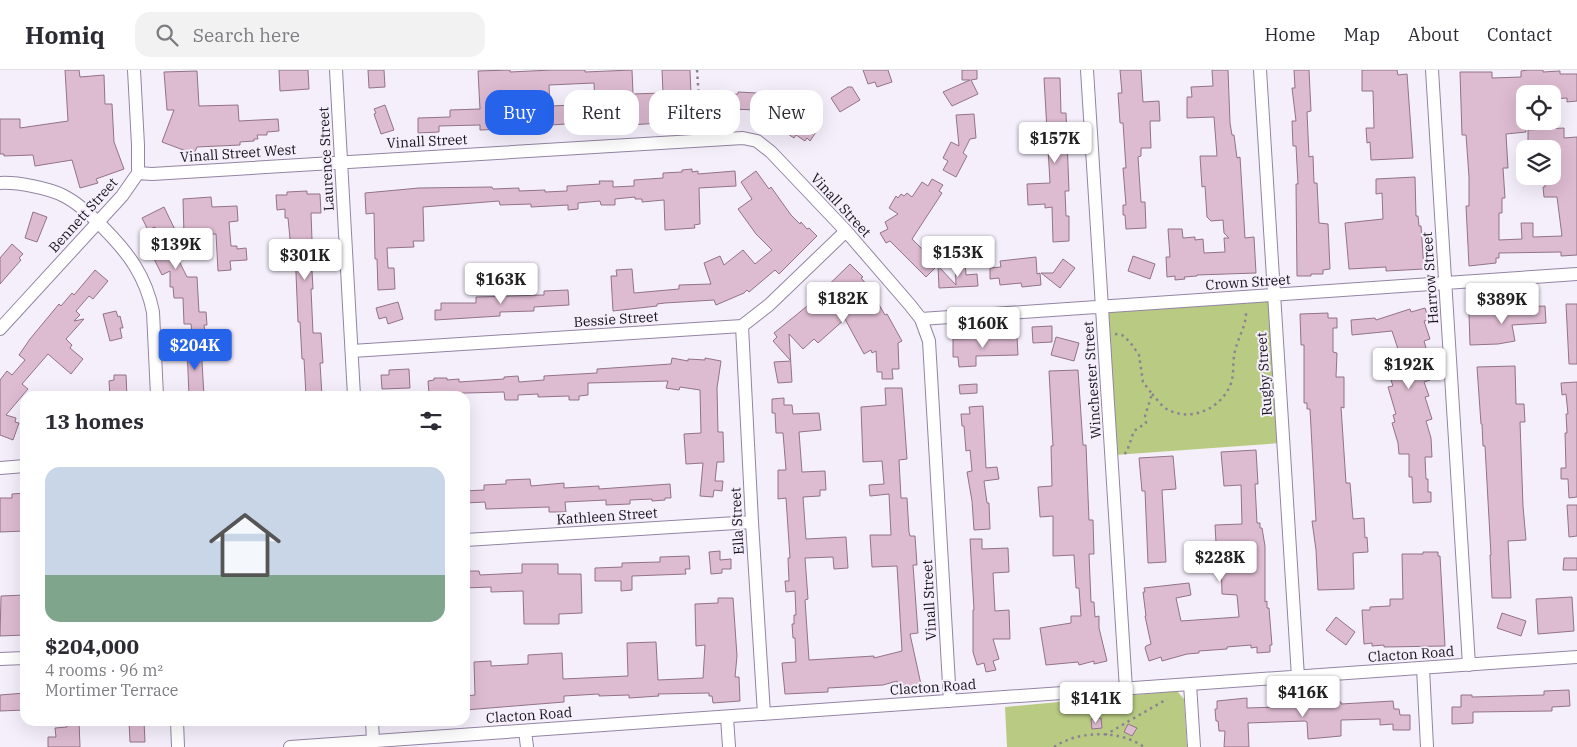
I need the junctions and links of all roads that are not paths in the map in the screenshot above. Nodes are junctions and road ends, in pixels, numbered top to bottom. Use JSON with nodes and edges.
{"nodes":[{"id":1,"x":134,"y":70,"type":"edge"},
{"id":2,"x":336,"y":70,"type":"edge"},
{"id":3,"x":1086,"y":70,"type":"edge"},
{"id":4,"x":1260,"y":70,"type":"edge"},
{"id":5,"x":1432,"y":70,"type":"edge"},
{"id":6,"x":341,"y":162,"type":"junction"},
{"id":7,"x":138,"y":173,"type":"junction"},
{"id":8,"x":0,"y":183,"type":"edge"},
{"id":9,"x":98,"y":221,"type":"junction"},
{"id":10,"x":846,"y":231,"type":"junction"},
{"id":11,"x":1577,"y":274,"type":"edge"},
{"id":12,"x":1446,"y":284,"type":"junction"},
{"id":13,"x":1274,"y":295,"type":"junction"},
{"id":14,"x":1102,"y":307,"type":"junction"},
{"id":15,"x":921,"y":319,"type":"junction"},
{"id":16,"x":742,"y":326,"type":"junction"},
{"id":17,"x":0,"y":329,"type":"edge"},
{"id":18,"x":352,"y":351,"type":"junction"},
{"id":19,"x":157,"y":391,"type":"edge"},
{"id":20,"x":354,"y":391,"type":"edge"},
{"id":21,"x":20,"y":466,"type":"edge"},
{"id":22,"x":0,"y":468,"type":"edge"},
{"id":23,"x":752,"y":522,"type":"junction"},
{"id":24,"x":470,"y":540,"type":"edge"},
{"id":25,"x":1577,"y":657,"type":"edge"},
{"id":26,"x":20,"y":658,"type":"edge"},
{"id":27,"x":0,"y":660,"type":"edge"},
{"id":28,"x":1470,"y":665,"type":"junction"},
{"id":29,"x":1422,"y":668,"type":"junction"},
{"id":30,"x":1298,"y":677,"type":"junction"},
{"id":31,"x":1190,"y":688,"type":"junction"},
{"id":32,"x":1126,"y":689,"type":"junction"},
{"id":33,"x":950,"y":701,"type":"junction"},
{"id":34,"x":764,"y":714,"type":"junction"},
{"id":35,"x":726,"y":716,"type":"junction"},
{"id":36,"x":177,"y":726,"type":"edge"},
{"id":37,"x":372,"y":726,"type":"edge"},
{"id":38,"x":526,"y":731,"type":"junction"},
{"id":39,"x":373,"y":741,"type":"junction"},
{"id":40,"x":178,"y":747,"type":"edge"},
{"id":41,"x":290,"y":747,"type":"edge"},
{"id":42,"x":526,"y":747,"type":"edge"},
{"id":43,"x":729,"y":747,"type":"edge"},
{"id":44,"x":1194,"y":747,"type":"edge"},
{"id":45,"x":1427,"y":747,"type":"edge"}],
"edges":[{"from":1,"to":7,"type":"street"},
{"from":2,"to":6,"type":"street","name":"Laurence Street"},
{"from":3,"to":14,"type":"street","name":"Winchester Street"},
{"from":4,"to":13,"type":"street","name":"Rugby Street"},
{"from":5,"to":12,"type":"street","name":"Harrow Street"},
{"from":6,"to":7,"type":"street","name":"Vinall Street West"},
{"from":6,"to":10,"type":"street","name":"Vinall Street"},
{"from":6,"to":18,"type":"street","name":"Laurence Street"},
{"from":7,"to":9,"type":"street","name":"Bennett Street"},
{"from":8,"to":9,"type":"street"},
{"from":9,"to":17,"type":"street","name":"Bennett Street"},
{"from":9,"to":19,"type":"street"},
{"from":10,"to":15,"type":"street","name":"Vinall Street"},
{"from":10,"to":16,"type":"street"},
{"from":11,"to":12,"type":"street","name":"Crown Street"},
{"from":12,"to":13,"type":"street","name":"Crown Street"},
{"from":12,"to":28,"type":"street","name":"Harrow Street"},
{"from":13,"to":14,"type":"street","name":"Crown Street"},
{"from":13,"to":30,"type":"street","name":"Rugby Street"},
{"from":14,"to":15,"type":"street","name":"Crown Street"},
{"from":14,"to":32,"type":"street","name":"Winchester Street"},
{"from":15,"to":33,"type":"street","name":"Vinall Street"},
{"from":16,"to":18,"type":"street","name":"Bessie Street"},
{"from":16,"to":23,"type":"street","name":"Ella Street"},
{"from":18,"to":20,"type":"street","name":"Laurence Street"},
{"from":21,"to":22,"type":"street"},
{"from":23,"to":24,"type":"street","name":"Kathleen Street"},
{"from":23,"to":34,"type":"street","name":"Ella Street"},
{"from":25,"to":28,"type":"street","name":"Clacton Road"},
{"from":26,"to":27,"type":"street"},
{"from":28,"to":29,"type":"street","name":"Clacton Road"},
{"from":29,"to":30,"type":"street","name":"Clacton Road"},
{"from":29,"to":45,"type":"street"},
{"from":30,"to":31,"type":"street","name":"Clacton Road"},
{"from":31,"to":32,"type":"street","name":"Clacton Road"},
{"from":31,"to":44,"type":"street"},
{"from":32,"to":33,"type":"street","name":"Clacton Road"},
{"from":33,"to":34,"type":"street","name":"Clacton Road"},
{"from":34,"to":35,"type":"street","name":"Clacton Road"},
{"from":35,"to":38,"type":"street","name":"Clacton Road"},
{"from":35,"to":43,"type":"street"},
{"from":36,"to":40,"type":"street"},
{"from":37,"to":39,"type":"street"},
{"from":38,"to":39,"type":"street","name":"Clacton Road"},
{"from":38,"to":42,"type":"street"},
{"from":39,"to":41,"type":"street","name":"Clacton Road"}]}
